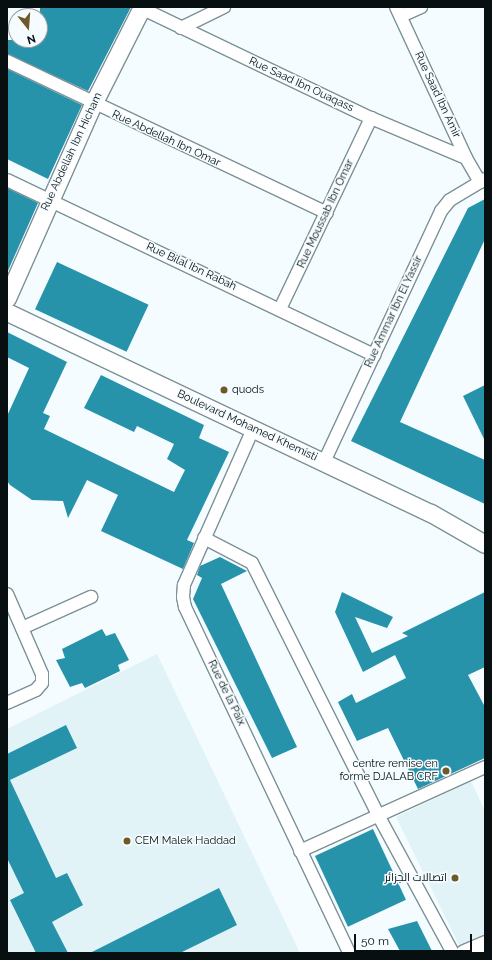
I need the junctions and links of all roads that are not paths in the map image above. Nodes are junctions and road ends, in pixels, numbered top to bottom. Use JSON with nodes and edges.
{"nodes":[{"id":1,"x":141,"y":7,"type":"edge"},
{"id":2,"x":224,"y":7,"type":"edge"},
{"id":3,"x":421,"y":7,"type":"edge"},
{"id":4,"x":399,"y":12,"type":"edge"},
{"id":5,"x":181,"y":28,"type":"junction"},
{"id":6,"x":7,"y":61,"type":"edge"},
{"id":7,"x":93,"y":104,"type":"junction"},
{"id":8,"x":371,"y":118,"type":"junction"},
{"id":9,"x":466,"y":158,"type":"junction"},
{"id":10,"x":7,"y":180,"type":"edge"},
{"id":11,"x":483,"y":180,"type":"edge"},
{"id":12,"x":50,"y":200,"type":"junction"},
{"id":13,"x":327,"y":214,"type":"junction"},
{"id":14,"x":7,"y":298,"type":"edge"},
{"id":15,"x":280,"y":309,"type":"junction"},
{"id":16,"x":7,"y":312,"type":"edge"},
{"id":17,"x":374,"y":355,"type":"junction"},
{"id":18,"x":253,"y":429,"type":"junction"},
{"id":19,"x":324,"y":462,"type":"junction"},
{"id":20,"x":204,"y":538,"type":"junction"},
{"id":21,"x":485,"y":544,"type":"edge"},
{"id":22,"x":7,"y":594,"type":"edge"},
{"id":23,"x":91,"y":597,"type":"dead end"},
{"id":24,"x":22,"y":628,"type":"junction"},
{"id":25,"x":7,"y":703,"type":"edge"},
{"id":26,"x":485,"y":767,"type":"edge"},
{"id":27,"x":378,"y":815,"type":"junction"},
{"id":28,"x":300,"y":852,"type":"junction"},
{"id":29,"x":485,"y":944,"type":"edge"},
{"id":30,"x":349,"y":953,"type":"edge"},
{"id":31,"x":452,"y":953,"type":"edge"},
{"id":32,"x":464,"y":953,"type":"edge"}],
"edges":[{"from":1,"to":5,"type":"street","name":"Rue Saad Ibn Ouaqass"},
{"from":1,"to":7,"type":"main road","name":"Rue Abdellah Ibn Hicham"},
{"from":2,"to":5,"type":"street"},
{"from":3,"to":4,"type":"street"},
{"from":4,"to":9,"type":"street","name":"Rue Saad Ibn Amir"},
{"from":5,"to":8,"type":"street","name":"Rue Saad Ibn Ouaqass"},
{"from":6,"to":7,"type":"street","name":"Rue Abdellah Ibn Omar"},
{"from":7,"to":12,"type":"main road","name":"Rue Abdellah Ibn Hicham"},
{"from":7,"to":13,"type":"street","name":"Rue Abdellah Ibn Omar"},
{"from":8,"to":9,"type":"street","name":"Rue Saad Ibn Ouaqass"},
{"from":8,"to":13,"type":"street","name":"Rue Moussab Ibn Omar"},
{"from":9,"to":11,"type":"street","name":"Rue Saad Ibn Amir"},
{"from":10,"to":12,"type":"street","name":"Rue Bilal Ibn Rabah"},
{"from":11,"to":17,"type":"street","name":"Rue Ammar Ibn El Yassir"},
{"from":12,"to":14,"type":"main road","name":"Rue Abdellah Ibn Hicham"},
{"from":12,"to":15,"type":"street","name":"Rue Bilal Ibn Rabah"},
{"from":13,"to":15,"type":"street","name":"Rue Moussab Ibn Omar"},
{"from":15,"to":17,"type":"street","name":"Rue Bilal Ibn Rabah"},
{"from":16,"to":18,"type":"main road","name":"Boulevard Mohamed Khemisti"},
{"from":17,"to":19,"type":"street","name":"Rue Ammar Ibn El Yassir"},
{"from":18,"to":19,"type":"main road","name":"Boulevard Mohamed Khemisti"},
{"from":18,"to":20,"type":"street","name":"Rue de la Paix"},
{"from":19,"to":21,"type":"main road","name":"Boulevard Mohamed Khemisti"},
{"from":20,"to":27,"type":"street"},
{"from":20,"to":28,"type":"street","name":"Rue de la Paix"},
{"from":22,"to":24,"type":"street"},
{"from":23,"to":24,"type":"street"},
{"from":24,"to":25,"type":"street"},
{"from":26,"to":27,"type":"street"},
{"from":27,"to":28,"type":"street"},
{"from":27,"to":31,"type":"street"},
{"from":28,"to":30,"type":"street","name":"Rue de la Paix"},
{"from":29,"to":32,"type":"main road"}]}
